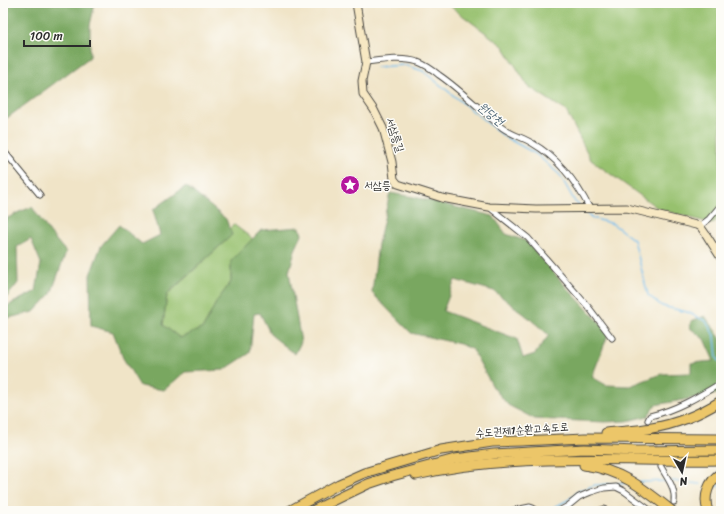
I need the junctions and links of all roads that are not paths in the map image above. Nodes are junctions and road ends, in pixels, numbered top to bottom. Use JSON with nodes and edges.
{"nodes":[{"id":1,"x":356,"y":3,"type":"edge"},
{"id":2,"x":366,"y":62,"type":"junction"},
{"id":3,"x":3,"y":150,"type":"edge"},
{"id":4,"x":40,"y":195,"type":"dead end"},
{"id":5,"x":488,"y":206,"type":"junction"},
{"id":6,"x":721,"y":206,"type":"edge"},
{"id":7,"x":590,"y":209,"type":"junction"},
{"id":8,"x":700,"y":226,"type":"junction"},
{"id":9,"x":721,"y":258,"type":"edge"},
{"id":10,"x":612,"y":338,"type":"dead end"},
{"id":11,"x":721,"y":383,"type":"edge"},
{"id":12,"x":721,"y":401,"type":"edge"},
{"id":13,"x":648,"y":420,"type":"dead end"},
{"id":14,"x":721,"y":439,"type":"edge"},
{"id":15,"x":520,"y":441,"type":"junction"},
{"id":16,"x":721,"y":450,"type":"edge"},
{"id":17,"x":721,"y":460,"type":"edge"},
{"id":18,"x":515,"y":462,"type":"junction"},
{"id":19,"x":661,"y":467,"type":"tunnel mouth"},
{"id":20,"x":721,"y":473,"type":"edge"},
{"id":21,"x":674,"y":502,"type":"dead end"},
{"id":22,"x":534,"y":509,"type":"edge"},
{"id":23,"x":604,"y":509,"type":"dead end"},
{"id":24,"x":289,"y":511,"type":"edge"},
{"id":25,"x":312,"y":511,"type":"edge"},
{"id":26,"x":321,"y":511,"type":"edge"},
{"id":27,"x":510,"y":511,"type":"edge"},
{"id":28,"x":559,"y":511,"type":"edge"},
{"id":29,"x":598,"y":511,"type":"edge"},
{"id":30,"x":651,"y":511,"type":"edge"},
{"id":31,"x":672,"y":511,"type":"edge"},
{"id":32,"x":708,"y":511,"type":"edge"}],
"edges":[{"from":1,"to":2,"type":"street","name":"서삼릉길"},
{"from":2,"to":5,"type":"street","name":"서삼릉길"},
{"from":2,"to":7,"type":"street"},
{"from":3,"to":4,"type":"street"},
{"from":5,"to":7,"type":"street","name":"서삼릉길"},
{"from":5,"to":10,"type":"street","name":"서삼릉길"},
{"from":6,"to":8,"type":"street"},
{"from":7,"to":8,"type":"street","name":"서삼릉길"},
{"from":8,"to":9,"type":"street"},
{"from":11,"to":13,"type":"street"},
{"from":12,"to":15,"type":"highway"},
{"from":14,"to":15,"type":"highway","name":"수도권제1순환고속도로"},
{"from":15,"to":24,"type":"highway","name":"수도권제1순환고속도로"},
{"from":16,"to":25,"type":"highway","name":"수도권제1순환고속도로"},
{"from":17,"to":18,"type":"highway"},
{"from":18,"to":26,"type":"highway"},
{"from":18,"to":31,"type":"highway"},
{"from":19,"to":21,"type":"street"},
{"from":20,"to":32,"type":"highway"},
{"from":22,"to":27,"type":"street"},
{"from":23,"to":29,"type":"street"},
{"from":28,"to":30,"type":"street"}]}
